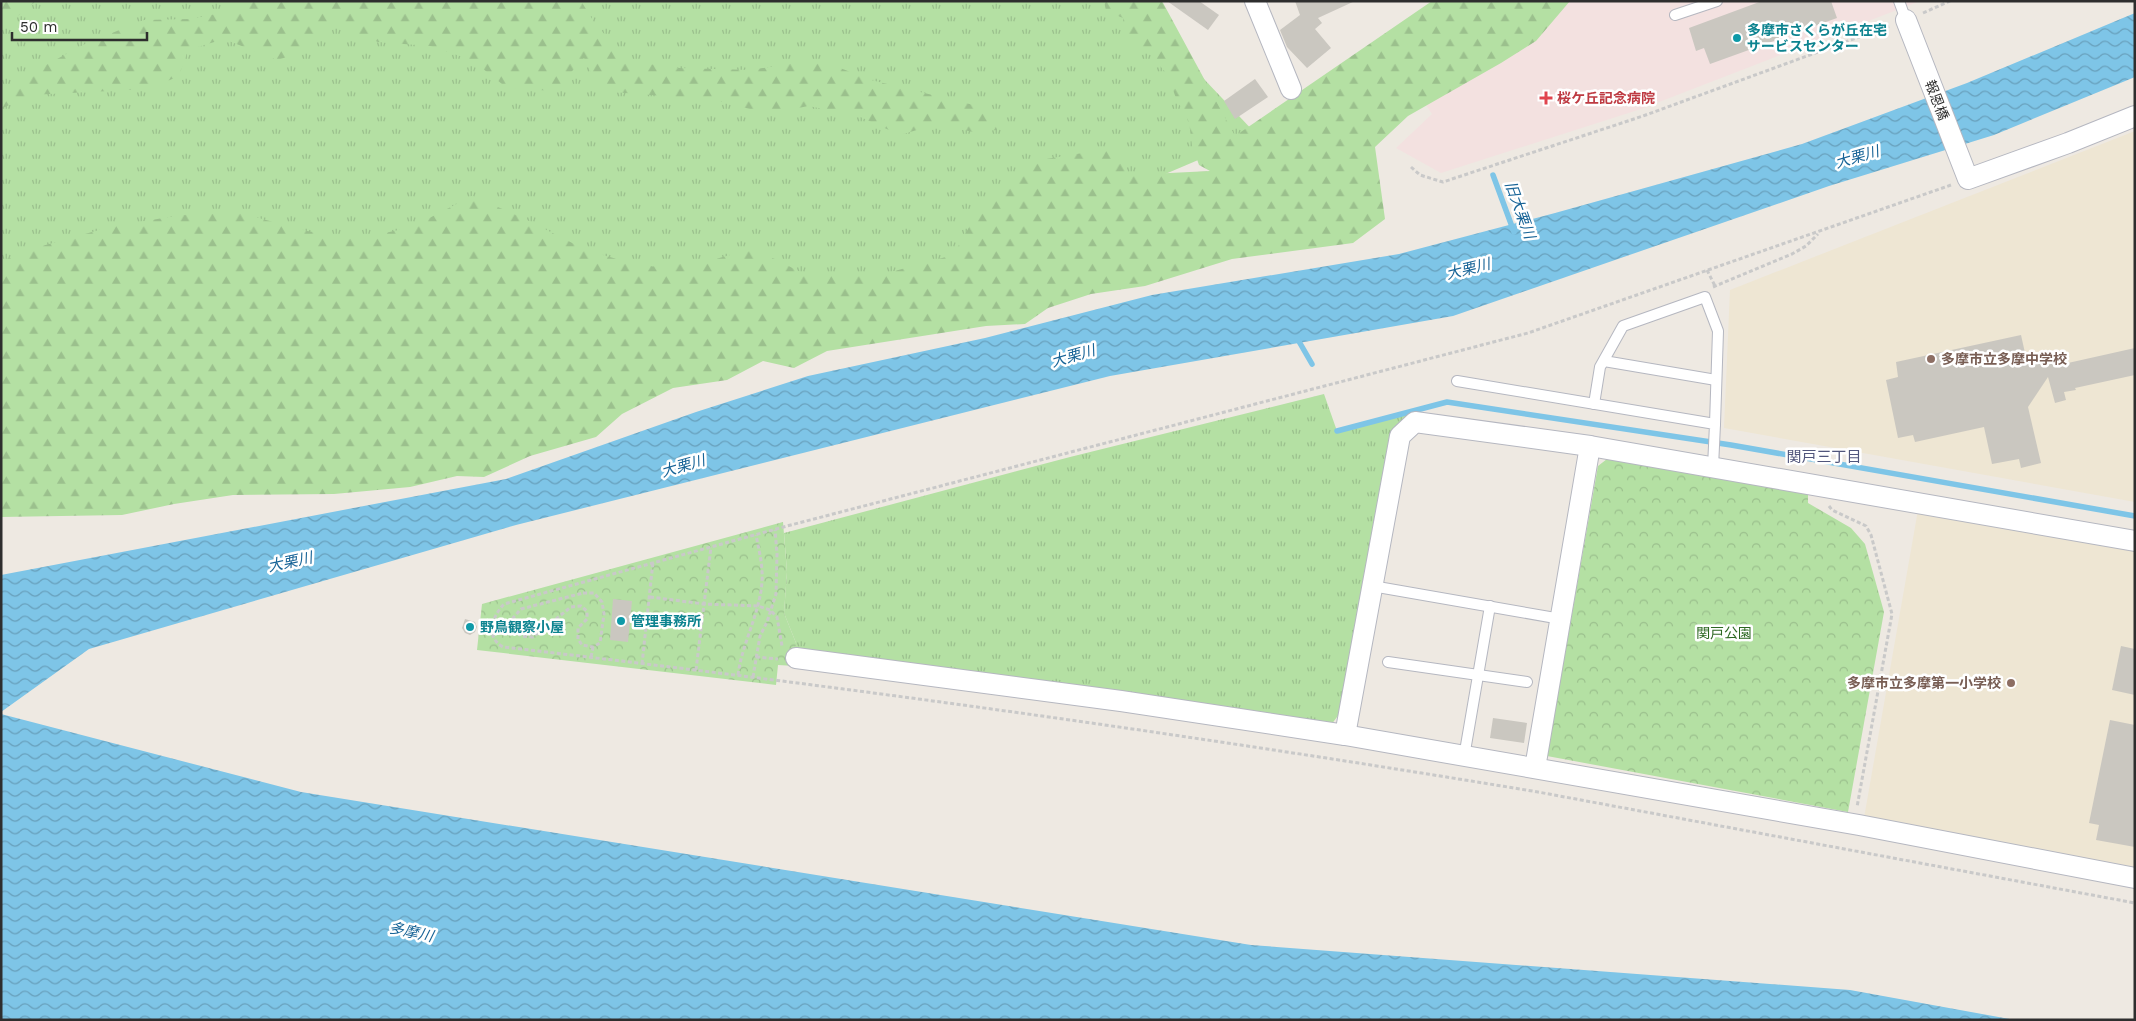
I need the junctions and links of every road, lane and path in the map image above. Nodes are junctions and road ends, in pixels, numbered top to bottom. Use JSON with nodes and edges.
{"nodes":[{"id":1,"x":1255,"y":1,"type":"edge"},
{"id":2,"x":1717,"y":1,"type":"edge"},
{"id":3,"x":1899,"y":1,"type":"edge"},
{"id":4,"x":1950,"y":1,"type":"edge"},
{"id":5,"x":1675,"y":15,"type":"dead end"},
{"id":6,"x":1906,"y":20,"type":"junction"},
{"id":7,"x":1291,"y":89,"type":"dead end"},
{"id":8,"x":2135,"y":116,"type":"edge"},
{"id":9,"x":1411,"y":167,"type":"dead end"},
{"id":10,"x":1968,"y":179,"type":"junction"},
{"id":11,"x":1820,"y":232,"type":"junction"},
{"id":12,"x":1707,"y":270,"type":"junction"},
{"id":13,"x":1715,"y":286,"type":"junction"},
{"id":14,"x":1705,"y":296,"type":"junction"},
{"id":15,"x":1604,"y":361,"type":"junction"},
{"id":16,"x":1716,"y":380,"type":"junction"},
{"id":17,"x":1457,"y":381,"type":"dead end"},
{"id":18,"x":1594,"y":404,"type":"junction"},
{"id":19,"x":1715,"y":427,"type":"junction"},
{"id":20,"x":1590,"y":446,"type":"junction"},
{"id":21,"x":1714,"y":461,"type":"junction"},
{"id":22,"x":1818,"y":484,"type":"junction"},
{"id":23,"x":775,"y":530,"type":"junction"},
{"id":24,"x":756,"y":535,"type":"junction"},
{"id":25,"x":2135,"y":541,"type":"edge"},
{"id":26,"x":711,"y":547,"type":"junction"},
{"id":27,"x":654,"y":562,"type":"junction"},
{"id":28,"x":1372,"y":586,"type":"junction"},
{"id":29,"x":650,"y":597,"type":"junction"},
{"id":30,"x":704,"y":604,"type":"junction"},
{"id":31,"x":758,"y":606,"type":"junction"},
{"id":32,"x":1490,"y":606,"type":"junction"},
{"id":33,"x":770,"y":610,"type":"junction"},
{"id":34,"x":1561,"y":619,"type":"junction"},
{"id":35,"x":593,"y":647,"type":"junction"},
{"id":36,"x":590,"y":657,"type":"junction"},
{"id":37,"x":796,"y":658,"type":"joint"},
{"id":38,"x":1388,"y":662,"type":"dead end"},
{"id":39,"x":642,"y":664,"type":"junction"},
{"id":40,"x":696,"y":670,"type":"junction"},
{"id":41,"x":738,"y":675,"type":"junction"},
{"id":42,"x":1479,"y":676,"type":"junction"},
{"id":43,"x":753,"y":677,"type":"junction"},
{"id":44,"x":1527,"y":682,"type":"dead end"},
{"id":45,"x":1345,"y":736,"type":"junction"},
{"id":46,"x":1464,"y":757,"type":"junction"},
{"id":47,"x":1535,"y":768,"type":"junction"},
{"id":48,"x":1860,"y":825,"type":"junction"},
{"id":49,"x":2135,"y":878,"type":"edge"},
{"id":50,"x":2135,"y":903,"type":"edge"}],
"edges":[{"from":1,"to":7,"type":"street"},
{"from":2,"to":5,"type":"lane"},
{"from":3,"to":6,"type":"lane"},
{"from":4,"to":6,"type":"path"},
{"from":6,"to":9,"type":"path"},
{"from":6,"to":10,"type":"street","name":"報恩橋"},
{"from":8,"to":10,"type":"street"},
{"from":10,"to":11,"type":"path"},
{"from":11,"to":12,"type":"path"},
{"from":11,"to":13,"type":"path"},
{"from":12,"to":13,"type":"path"},
{"from":12,"to":23,"type":"path"},
{"from":13,"to":14,"type":"path"},
{"from":14,"to":15,"type":"lane"},
{"from":14,"to":16,"type":"lane"},
{"from":15,"to":16,"type":"lane"},
{"from":15,"to":18,"type":"lane"},
{"from":16,"to":19,"type":"lane"},
{"from":17,"to":18,"type":"lane"},
{"from":18,"to":19,"type":"lane"},
{"from":19,"to":21,"type":"lane"},
{"from":20,"to":21,"type":"street"},
{"from":20,"to":28,"type":"street"},
{"from":20,"to":34,"type":"street"},
{"from":21,"to":22,"type":"street"},
{"from":22,"to":25,"type":"street"},
{"from":22,"to":48,"type":"path"},
{"from":23,"to":24,"type":"path"},
{"from":23,"to":33,"type":"path"},
{"from":24,"to":26,"type":"path"},
{"from":24,"to":31,"type":"path"},
{"from":26,"to":27,"type":"path"},
{"from":26,"to":30,"type":"path"},
{"from":27,"to":29,"type":"path"},
{"from":27,"to":36,"type":"path"},
{"from":28,"to":32,"type":"lane"},
{"from":28,"to":45,"type":"street"},
{"from":29,"to":30,"type":"path"},
{"from":29,"to":39,"type":"path"},
{"from":30,"to":31,"type":"path"},
{"from":30,"to":40,"type":"path"},
{"from":31,"to":33,"type":"path"},
{"from":31,"to":41,"type":"path"},
{"from":32,"to":34,"type":"lane"},
{"from":32,"to":42,"type":"lane"},
{"from":33,"to":37,"type":"path"},
{"from":33,"to":43,"type":"path"},
{"from":34,"to":47,"type":"street"},
{"from":35,"to":35,"type":"path"},
{"from":35,"to":36,"type":"path"},
{"from":36,"to":39,"type":"path"},
{"from":37,"to":45,"type":"street"},
{"from":38,"to":42,"type":"lane"},
{"from":39,"to":40,"type":"path"},
{"from":40,"to":41,"type":"path"},
{"from":41,"to":43,"type":"path"},
{"from":42,"to":44,"type":"lane"},
{"from":42,"to":46,"type":"lane"},
{"from":43,"to":50,"type":"path"},
{"from":45,"to":46,"type":"street"},
{"from":46,"to":47,"type":"street"},
{"from":47,"to":48,"type":"street"},
{"from":48,"to":49,"type":"street"}]}
